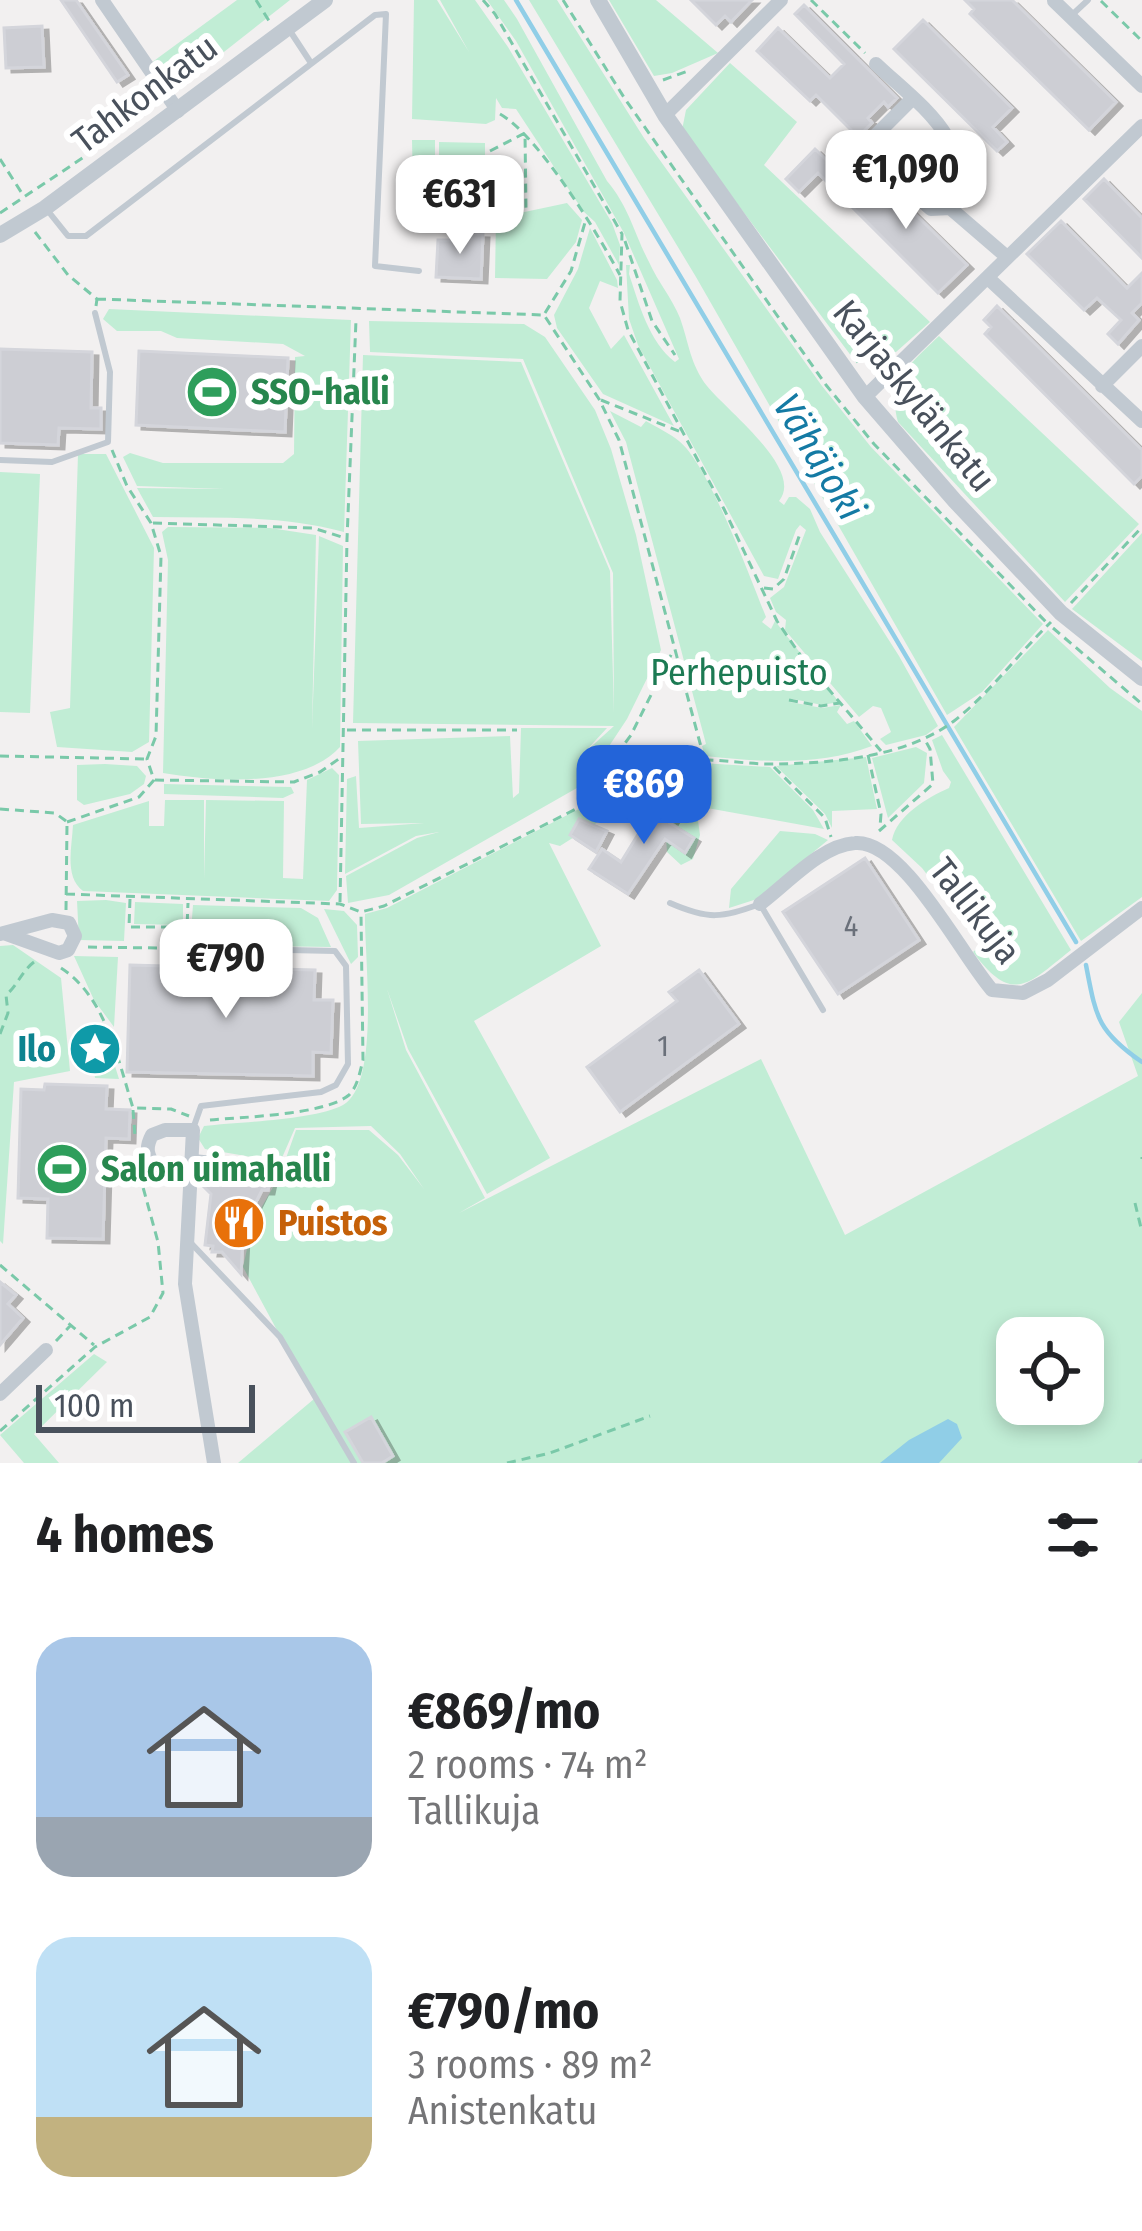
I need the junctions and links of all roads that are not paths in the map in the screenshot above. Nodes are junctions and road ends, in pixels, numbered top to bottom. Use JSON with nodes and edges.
{"nodes":[{"id":1,"x":102,"y":0,"type":"edge"},
{"id":2,"x":325,"y":0,"type":"edge"},
{"id":3,"x":598,"y":0,"type":"edge"},
{"id":4,"x":781,"y":0,"type":"edge"},
{"id":5,"x":1088,"y":0,"type":"edge"},
{"id":6,"x":1054,"y":1,"type":"edge"},
{"id":7,"x":1071,"y":17,"type":"junction"},
{"id":8,"x":279,"y":26,"type":"junction"},
{"id":9,"x":311,"y":64,"type":"junction"},
{"id":10,"x":876,"y":64,"type":"road end"},
{"id":11,"x":1142,"y":86,"type":"edge"},
{"id":12,"x":912,"y":99,"type":"junction"},
{"id":13,"x":178,"y":111,"type":"junction"},
{"id":14,"x":665,"y":115,"type":"junction"},
{"id":15,"x":1142,"y":126,"type":"edge"},
{"id":16,"x":950,"y":208,"type":"junction"},
{"id":17,"x":38,"y":212,"type":"junction"},
{"id":18,"x":0,"y":235,"type":"edge"},
{"id":19,"x":1007,"y":257,"type":"junction"},
{"id":20,"x":419,"y":271,"type":"dead end"},
{"id":21,"x":988,"y":278,"type":"junction"},
{"id":22,"x":94,"y":313,"type":"road end"},
{"id":23,"x":1142,"y":346,"type":"edge"},
{"id":24,"x":1102,"y":386,"type":"junction"},
{"id":25,"x":865,"y":397,"type":"junction"},
{"id":26,"x":1142,"y":421,"type":"edge"},
{"id":27,"x":0,"y":460,"type":"edge"},
{"id":28,"x":1142,"y":678,"type":"edge"},
{"id":29,"x":670,"y":903,"type":"dead end"},
{"id":30,"x":760,"y":904,"type":"junction"},
{"id":31,"x":1141,"y":912,"type":"edge"},
{"id":32,"x":241,"y":949,"type":"road end"},
{"id":33,"x":823,"y":1010,"type":"dead end"},
{"id":34,"x":194,"y":1124,"type":"junction"},
{"id":35,"x":190,"y":1157,"type":"junction"},
{"id":36,"x":274,"y":1170,"type":"road end"},
{"id":37,"x":188,"y":1175,"type":"junction"},
{"id":38,"x":187,"y":1239,"type":"junction"},
{"id":39,"x":46,"y":1350,"type":"road end"},
{"id":40,"x":0,"y":1394,"type":"edge"},
{"id":41,"x":214,"y":1463,"type":"edge"},
{"id":42,"x":354,"y":1463,"type":"edge"}],
"edges":[{"from":1,"to":13,"type":"street"},
{"from":2,"to":8,"type":"street","name":"Tahkonkatu"},
{"from":3,"to":14,"type":"street","name":"Karjaskylänkatu"},
{"from":4,"to":14,"type":"street"},
{"from":5,"to":7,"type":"lane"},
{"from":6,"to":7,"type":"street"},
{"from":7,"to":11,"type":"street"},
{"from":8,"to":9,"type":"lane"},
{"from":8,"to":13,"type":"street","name":"Tahkonkatu"},
{"from":9,"to":17,"type":"lane"},
{"from":9,"to":20,"type":"lane"},
{"from":10,"to":12,"type":"street"},
{"from":12,"to":16,"type":"street"},
{"from":12,"to":16,"type":"street"},
{"from":13,"to":17,"type":"street","name":"Tahkonkatu"},
{"from":14,"to":25,"type":"street","name":"Karjaskylänkatu"},
{"from":15,"to":19,"type":"street"},
{"from":16,"to":19,"type":"street"},
{"from":17,"to":18,"type":"street","name":"Tahkonkatu"},
{"from":19,"to":21,"type":"street"},
{"from":21,"to":24,"type":"street"},
{"from":21,"to":25,"type":"street"},
{"from":22,"to":27,"type":"lane"},
{"from":23,"to":24,"type":"street"},
{"from":24,"to":26,"type":"street"},
{"from":25,"to":28,"type":"street","name":"Karjaskylänkatu"},
{"from":29,"to":30,"type":"lane"},
{"from":30,"to":31,"type":"street","name":"Tallikuja"},
{"from":30,"to":33,"type":"lane"},
{"from":32,"to":34,"type":"lane"},
{"from":34,"to":35,"type":"street"},
{"from":34,"to":37,"type":"street"},
{"from":35,"to":36,"type":"lane"},
{"from":35,"to":37,"type":"street"},
{"from":37,"to":38,"type":"street"},
{"from":38,"to":41,"type":"street"},
{"from":38,"to":42,"type":"lane"},
{"from":39,"to":40,"type":"street"}]}
